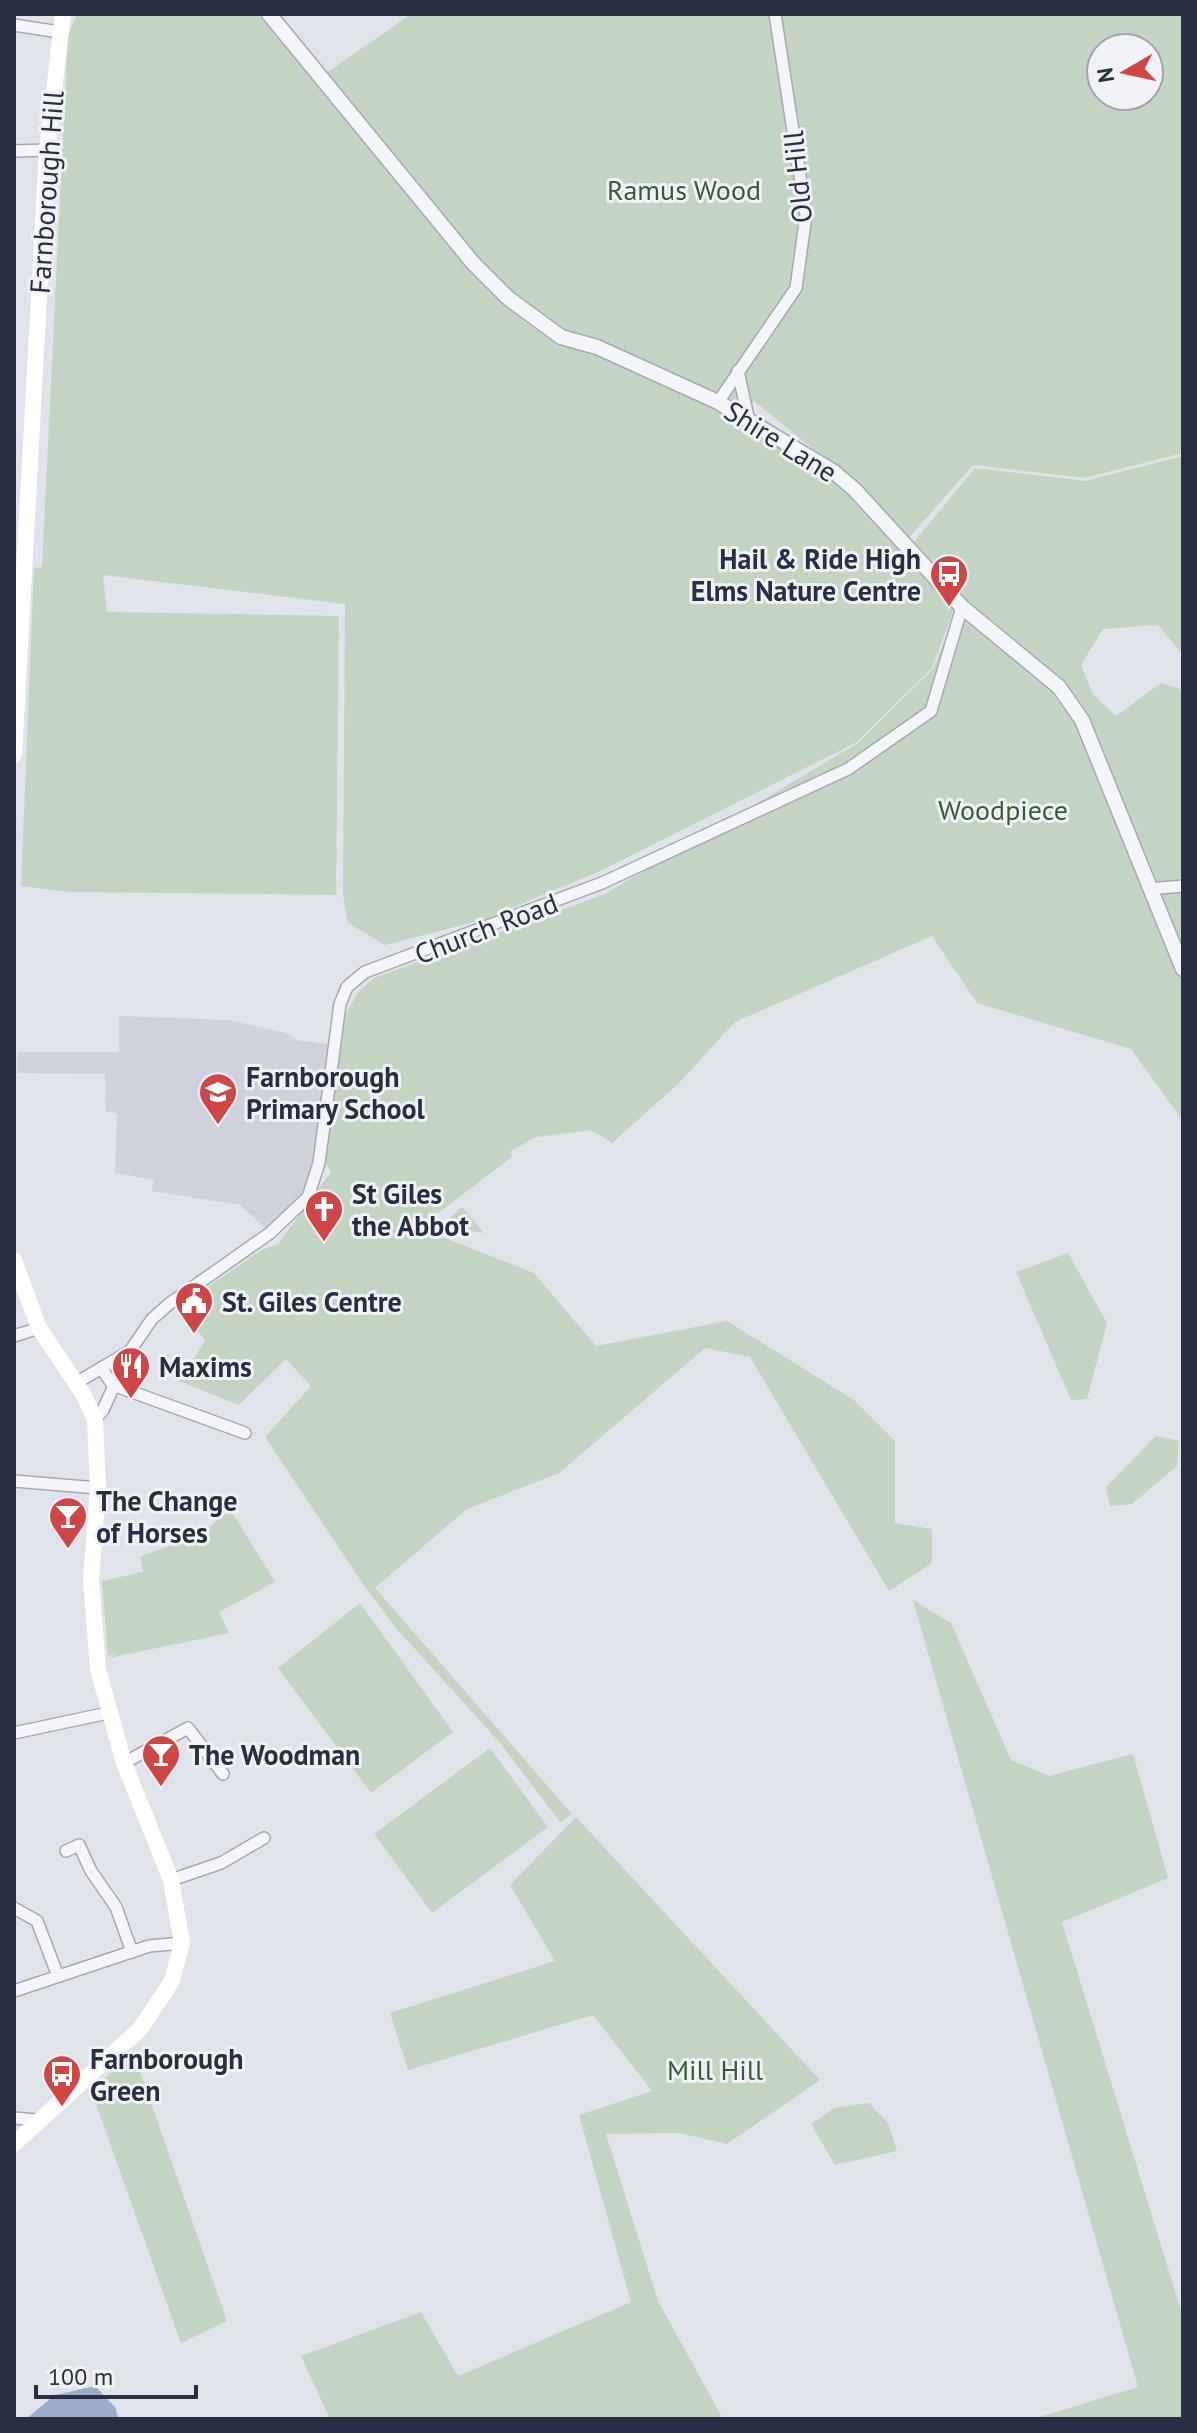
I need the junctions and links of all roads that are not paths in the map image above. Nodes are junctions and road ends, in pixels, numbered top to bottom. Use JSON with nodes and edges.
{"nodes":[{"id":1,"x":63,"y":14,"type":"edge"},
{"id":2,"x":269,"y":14,"type":"edge"},
{"id":3,"x":775,"y":14,"type":"edge"},
{"id":4,"x":14,"y":25,"type":"edge"},
{"id":5,"x":59,"y":32,"type":"junction"},
{"id":6,"x":47,"y":150,"type":"junction"},
{"id":7,"x":14,"y":151,"type":"edge"},
{"id":8,"x":738,"y":371,"type":"junction"},
{"id":9,"x":718,"y":402,"type":"junction"},
{"id":10,"x":748,"y":417,"type":"junction"},
{"id":11,"x":962,"y":607,"type":"junction"},
{"id":12,"x":14,"y":755,"type":"edge"},
{"id":13,"x":1183,"y":886,"type":"edge"},
{"id":14,"x":1149,"y":889,"type":"junction"},
{"id":15,"x":1183,"y":969,"type":"edge"},
{"id":16,"x":14,"y":1260,"type":"edge"},
{"id":17,"x":39,"y":1328,"type":"junction"},
{"id":18,"x":14,"y":1336,"type":"edge"},
{"id":19,"x":130,"y":1351,"type":"junction"},
{"id":20,"x":101,"y":1368,"type":"junction"},
{"id":21,"x":76,"y":1383,"type":"junction"},
{"id":22,"x":113,"y":1385,"type":"junction"},
{"id":23,"x":95,"y":1419,"type":"junction"},
{"id":24,"x":245,"y":1433,"type":"dead end"},
{"id":25,"x":14,"y":1481,"type":"edge"},
{"id":26,"x":98,"y":1488,"type":"junction"},
{"id":27,"x":108,"y":1713,"type":"junction"},
{"id":28,"x":14,"y":1733,"type":"edge"},
{"id":29,"x":124,"y":1763,"type":"junction"},
{"id":30,"x":223,"y":1774,"type":"dead end"},
{"id":31,"x":264,"y":1838,"type":"dead end"},
{"id":32,"x":66,"y":1851,"type":"dead end"},
{"id":33,"x":171,"y":1880,"type":"junction"},
{"id":34,"x":14,"y":1908,"type":"edge"},
{"id":35,"x":182,"y":1943,"type":"junction"},
{"id":36,"x":132,"y":1952,"type":"junction"},
{"id":37,"x":58,"y":1976,"type":"junction"},
{"id":38,"x":14,"y":1991,"type":"edge"},
{"id":39,"x":14,"y":2118,"type":"edge"},
{"id":40,"x":37,"y":2120,"type":"junction"},
{"id":41,"x":14,"y":2144,"type":"edge"}],
"edges":[{"from":1,"to":5,"type":"main road","name":"Farnborough Hill"},
{"from":2,"to":9,"type":"street","name":"Shire Lane"},
{"from":3,"to":8,"type":"street","name":"Old Hill"},
{"from":4,"to":5,"type":"street"},
{"from":5,"to":6,"type":"main road","name":"Farnborough Hill"},
{"from":6,"to":7,"type":"street"},
{"from":6,"to":12,"type":"main road","name":"Farnborough Hill"},
{"from":8,"to":9,"type":"street","name":"Old Hill"},
{"from":8,"to":10,"type":"street"},
{"from":9,"to":10,"type":"street","name":"Shire Lane"},
{"from":10,"to":11,"type":"street","name":"Shire Lane"},
{"from":11,"to":14,"type":"street","name":"Shire Lane"},
{"from":11,"to":19,"type":"street","name":"Church Road"},
{"from":13,"to":14,"type":"street"},
{"from":14,"to":15,"type":"street","name":"Shire Lane"},
{"from":16,"to":17,"type":"main road"},
{"from":17,"to":18,"type":"street"},
{"from":17,"to":21,"type":"main road"},
{"from":19,"to":20,"type":"street","name":"Church Road"},
{"from":19,"to":22,"type":"street","name":"Church Road"},
{"from":20,"to":21,"type":"street","name":"Church Road"},
{"from":20,"to":22,"type":"street"},
{"from":21,"to":23,"type":"main road"},
{"from":22,"to":23,"type":"street","name":"Church Road"},
{"from":22,"to":24,"type":"street"},
{"from":23,"to":26,"type":"main road"},
{"from":25,"to":26,"type":"street"},
{"from":26,"to":27,"type":"main road"},
{"from":27,"to":28,"type":"street"},
{"from":27,"to":29,"type":"main road"},
{"from":29,"to":30,"type":"street"},
{"from":29,"to":33,"type":"main road"},
{"from":31,"to":33,"type":"street"},
{"from":32,"to":36,"type":"street"},
{"from":33,"to":35,"type":"main road"},
{"from":34,"to":37,"type":"street"},
{"from":35,"to":36,"type":"street"},
{"from":35,"to":40,"type":"main road"},
{"from":36,"to":37,"type":"street"},
{"from":37,"to":38,"type":"street"},
{"from":39,"to":40,"type":"street"},
{"from":40,"to":41,"type":"main road"}]}
